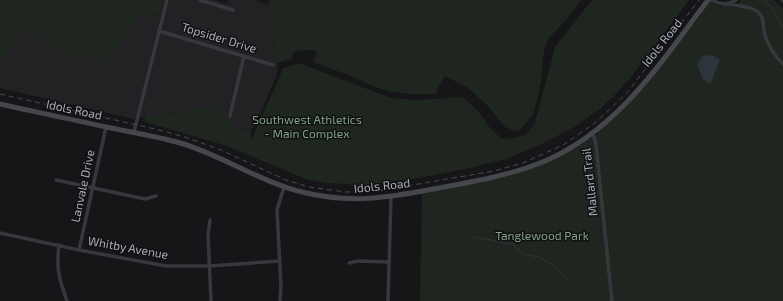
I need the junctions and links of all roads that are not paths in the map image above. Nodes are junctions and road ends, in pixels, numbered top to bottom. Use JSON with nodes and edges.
{"nodes":[{"id":1,"x":167,"y":0,"type":"edge"},
{"id":2,"x":200,"y":0,"type":"edge"},
{"id":3,"x":709,"y":0,"type":"edge"},
{"id":4,"x":736,"y":0,"type":"edge"},
{"id":5,"x":725,"y":4,"type":"junction"},
{"id":6,"x":233,"y":10,"type":"dead end"},
{"id":7,"x":159,"y":31,"type":"junction"},
{"id":8,"x":244,"y":56,"type":"junction"},
{"id":9,"x":783,"y":64,"type":"edge"},
{"id":10,"x":273,"y":65,"type":"dead end"},
{"id":11,"x":0,"y":104,"type":"edge"},
{"id":12,"x":230,"y":116,"type":"dead end"},
{"id":13,"x":106,"y":127,"type":"junction"},
{"id":14,"x":134,"y":132,"type":"junction"},
{"id":15,"x":593,"y":132,"type":"junction"},
{"id":16,"x":56,"y":180,"type":"dead end"},
{"id":17,"x":284,"y":187,"type":"junction"},
{"id":18,"x":93,"y":188,"type":"junction"},
{"id":19,"x":156,"y":196,"type":"dead end"},
{"id":20,"x":391,"y":197,"type":"junction"},
{"id":21,"x":210,"y":220,"type":"dead end"},
{"id":22,"x":0,"y":233,"type":"edge"},
{"id":23,"x":59,"y":245,"type":"junction"},
{"id":24,"x":79,"y":250,"type":"junction"},
{"id":25,"x":279,"y":261,"type":"junction"},
{"id":26,"x":389,"y":262,"type":"junction"},
{"id":27,"x":349,"y":263,"type":"dead end"},
{"id":28,"x":209,"y":266,"type":"junction"},
{"id":29,"x":67,"y":301,"type":"edge"},
{"id":30,"x":211,"y":301,"type":"edge"},
{"id":31,"x":280,"y":301,"type":"edge"},
{"id":32,"x":388,"y":301,"type":"edge"},
{"id":33,"x":612,"y":301,"type":"edge"}],
"edges":[{"from":1,"to":7,"type":"street"},
{"from":2,"to":6,"type":"street"},
{"from":3,"to":5,"type":"street"},
{"from":3,"to":15,"type":"street","name":"Idols Road"},
{"from":4,"to":5,"type":"street"},
{"from":5,"to":9,"type":"street"},
{"from":7,"to":8,"type":"street","name":"Topsider Drive"},
{"from":7,"to":14,"type":"street"},
{"from":8,"to":10,"type":"street","name":"Topsider Drive"},
{"from":8,"to":12,"type":"street"},
{"from":11,"to":13,"type":"street","name":"Idols Road"},
{"from":13,"to":14,"type":"street","name":"Idols Road"},
{"from":13,"to":18,"type":"street","name":"Lanvale Drive"},
{"from":14,"to":17,"type":"street","name":"Idols Road"},
{"from":15,"to":20,"type":"street","name":"Idols Road"},
{"from":15,"to":33,"type":"street","name":"Mallard Trail"},
{"from":16,"to":18,"type":"street"},
{"from":17,"to":20,"type":"street","name":"Idols Road"},
{"from":17,"to":25,"type":"street"},
{"from":18,"to":19,"type":"street"},
{"from":18,"to":24,"type":"street","name":"Lanvale Drive"},
{"from":20,"to":26,"type":"street"},
{"from":21,"to":28,"type":"street"},
{"from":22,"to":23,"type":"street","name":"Whitby Avenue"},
{"from":23,"to":24,"type":"street","name":"Whitby Avenue"},
{"from":23,"to":29,"type":"street"},
{"from":24,"to":28,"type":"street","name":"Whitby Avenue"},
{"from":25,"to":28,"type":"street","name":"Whitby Avenue"},
{"from":25,"to":31,"type":"street"},
{"from":26,"to":27,"type":"street"},
{"from":26,"to":32,"type":"street"},
{"from":28,"to":30,"type":"street"}]}
